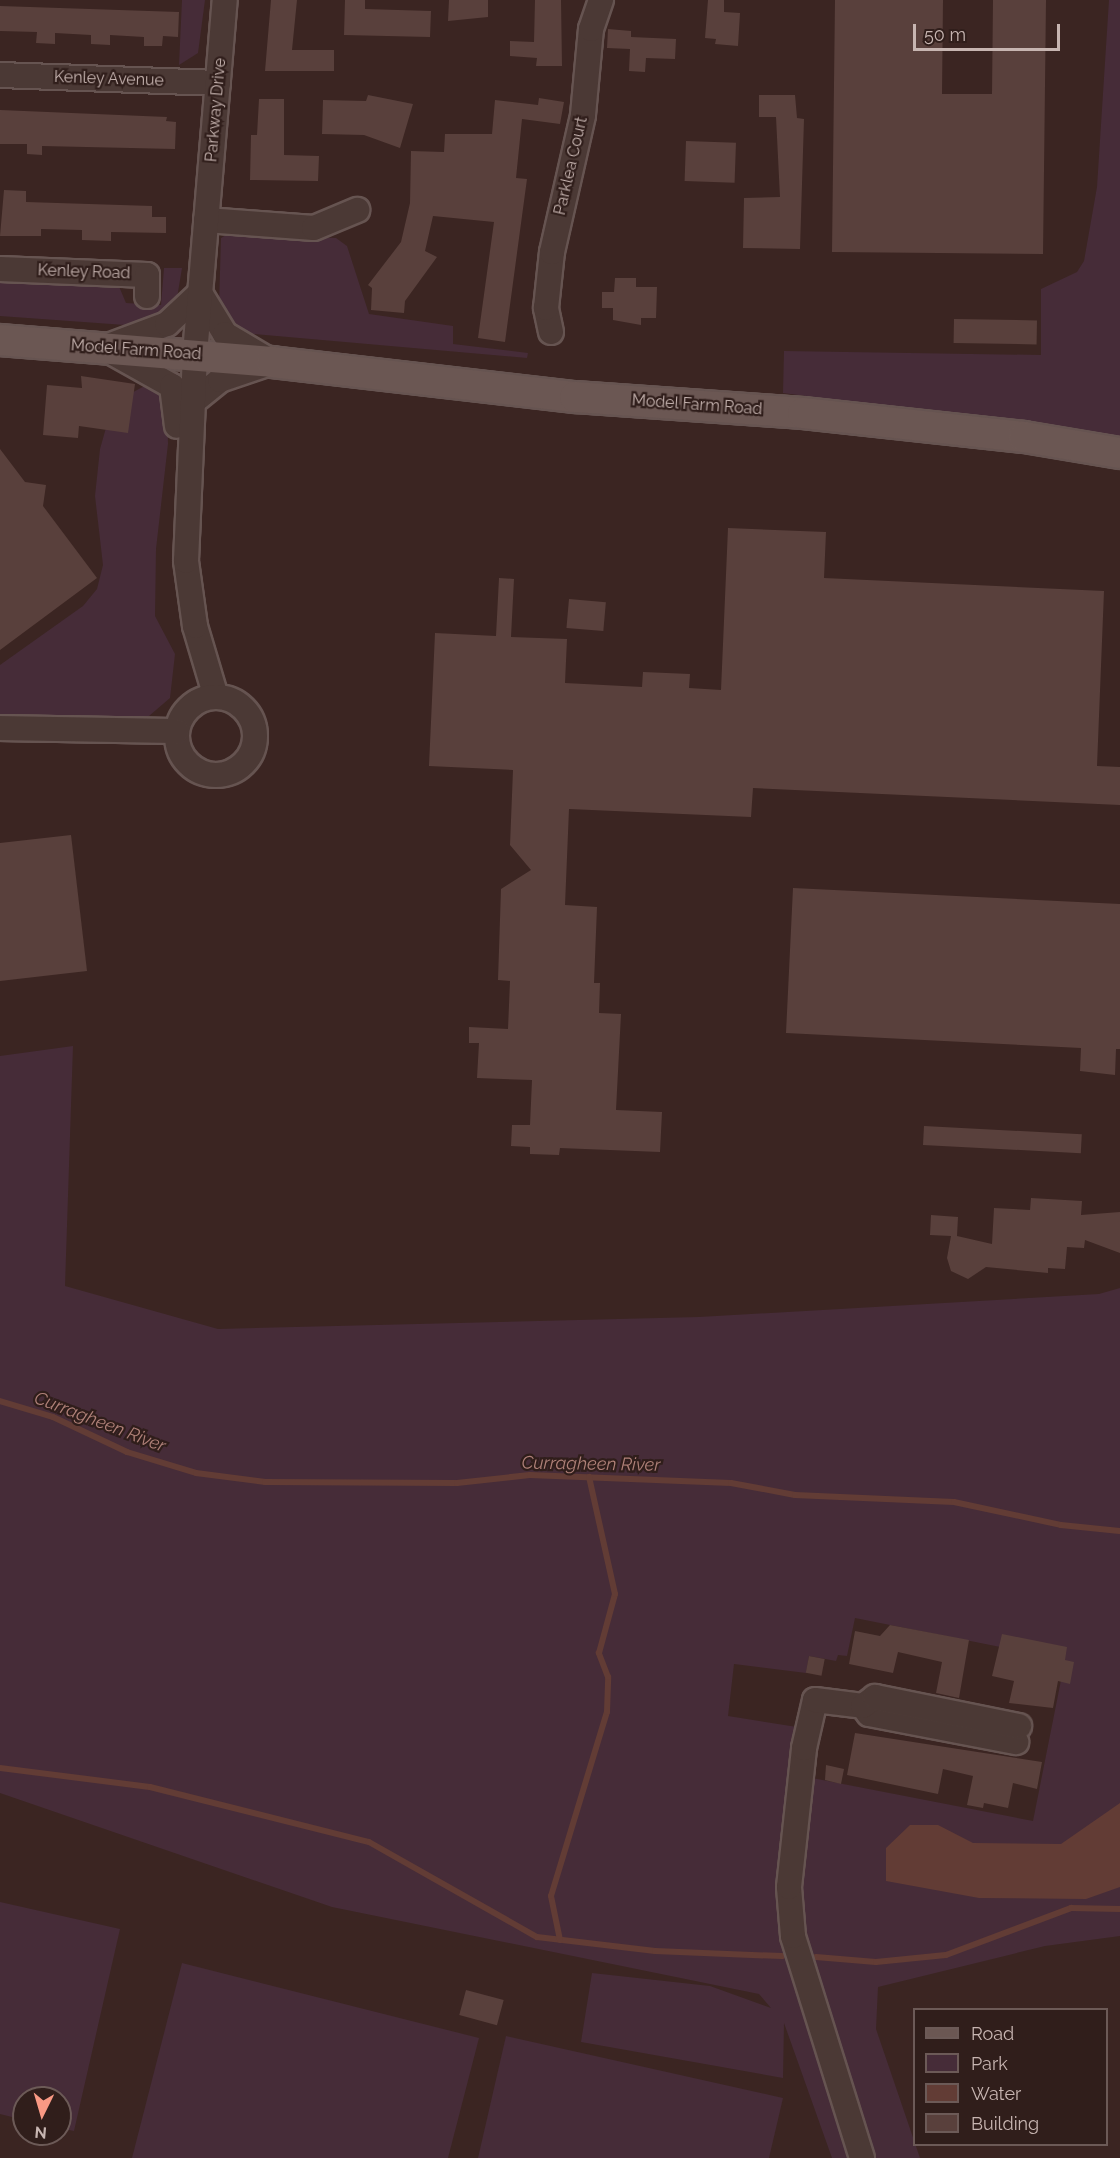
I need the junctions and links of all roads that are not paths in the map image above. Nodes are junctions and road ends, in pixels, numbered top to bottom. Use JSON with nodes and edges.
{"nodes":[{"id":1,"x":225,"y":0,"type":"edge"},
{"id":2,"x":601,"y":0,"type":"edge"},
{"id":3,"x":0,"y":75,"type":"edge"},
{"id":4,"x":218,"y":83,"type":"junction"},
{"id":5,"x":357,"y":210,"type":"dead end"},
{"id":6,"x":206,"y":220,"type":"junction"},
{"id":7,"x":0,"y":269,"type":"edge"},
{"id":8,"x":200,"y":293,"type":"junction"},
{"id":9,"x":147,"y":297,"type":"dead end"},
{"id":10,"x":551,"y":332,"type":"dead end"},
{"id":11,"x":0,"y":340,"type":"edge"},
{"id":12,"x":100,"y":347,"type":"junction"},
{"id":13,"x":195,"y":354,"type":"junction"},
{"id":14,"x":272,"y":362,"type":"junction"},
{"id":15,"x":193,"y":402,"type":"junction"},
{"id":16,"x":1120,"y":453,"type":"edge"},
{"id":17,"x":188,"y":491,"type":"junction"},
{"id":18,"x":216,"y":697,"type":"junction"},
{"id":19,"x":0,"y":728,"type":"edge"},
{"id":20,"x":177,"y":731,"type":"junction"},
{"id":21,"x":1018,"y":1734,"type":"dead end"},
{"id":22,"x":862,"y":2158,"type":"edge"}],
"edges":[{"from":1,"to":4,"type":"street","name":"Parkway Drive"},
{"from":2,"to":10,"type":"street","name":"Parklea Court"},
{"from":3,"to":4,"type":"street","name":"Kenley Avenue"},
{"from":4,"to":6,"type":"street","name":"Parkway Drive"},
{"from":5,"to":6,"type":"street"},
{"from":6,"to":8,"type":"street","name":"Parkway Drive"},
{"from":7,"to":9,"type":"street","name":"Kenley Road"},
{"from":8,"to":12,"type":"street"},
{"from":8,"to":13,"type":"street","name":"Parkway Drive"},
{"from":8,"to":14,"type":"street","name":"Model Farm Road"},
{"from":11,"to":12,"type":"main road","name":"Model Farm Road"},
{"from":12,"to":13,"type":"main road","name":"Model Farm Road"},
{"from":12,"to":17,"type":"street"},
{"from":13,"to":14,"type":"main road","name":"Model Farm Road"},
{"from":13,"to":15,"type":"street","name":"Parkway Drive"},
{"from":14,"to":15,"type":"street"},
{"from":14,"to":16,"type":"main road","name":"Model Farm Road"},
{"from":15,"to":17,"type":"street","name":"Parkway Drive"},
{"from":17,"to":18,"type":"street","name":"Parkway Drive"},
{"from":18,"to":20,"type":"street"},
{"from":18,"to":20,"type":"street"},
{"from":19,"to":20,"type":"street"},
{"from":21,"to":22,"type":"street"}]}
